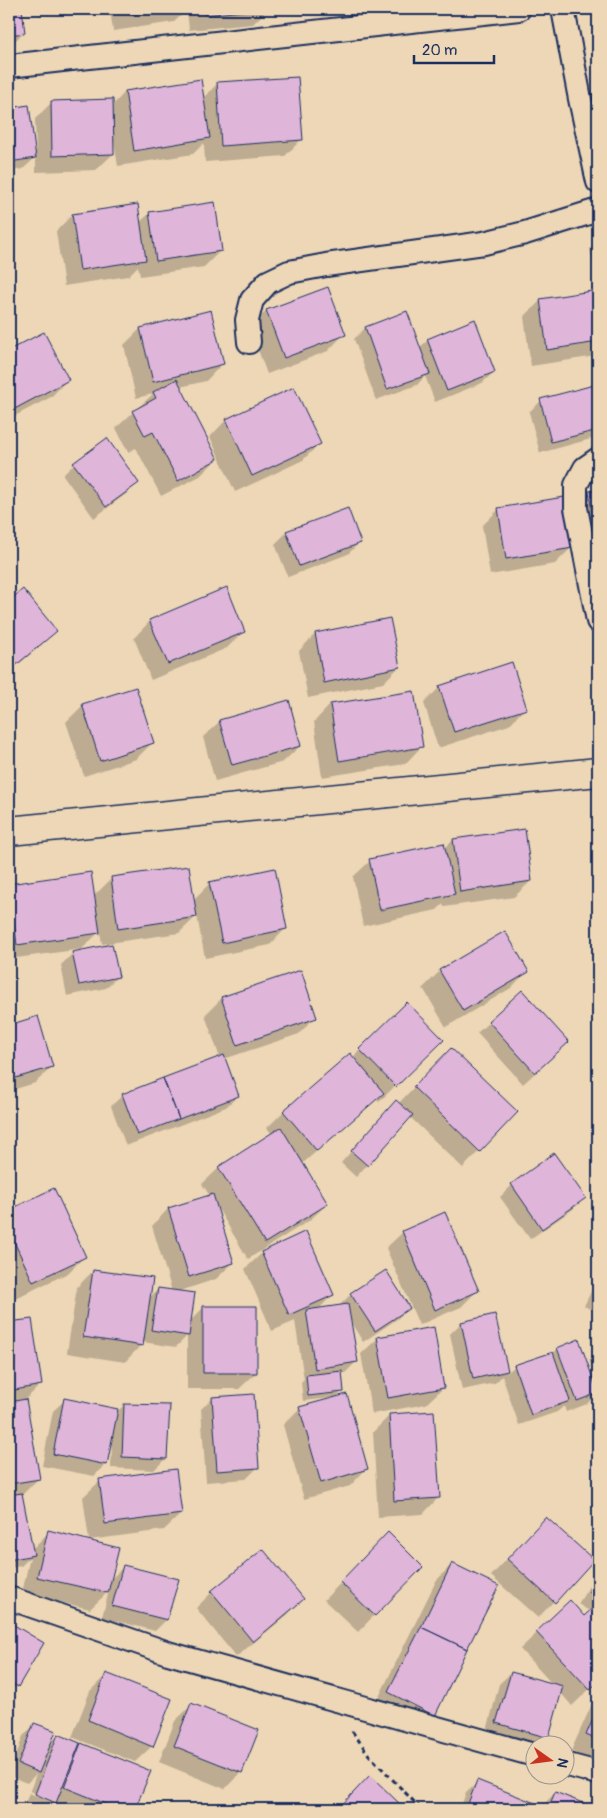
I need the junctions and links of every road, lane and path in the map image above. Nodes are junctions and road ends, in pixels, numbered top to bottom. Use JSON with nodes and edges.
{"nodes":[{"id":1,"x":518,"y":9,"type":"edge"},
{"id":2,"x":562,"y":9,"type":"edge"},
{"id":3,"x":9,"y":66,"type":"edge"},
{"id":4,"x":598,"y":182,"type":"edge"},
{"id":5,"x":598,"y":210,"type":"edge"},
{"id":6,"x":249,"y":342,"type":"dead end"},
{"id":7,"x":598,"y":459,"type":"edge"},
{"id":8,"x":598,"y":621,"type":"edge"},
{"id":9,"x":598,"y":772,"type":"edge"},
{"id":10,"x":9,"y":830,"type":"edge"},
{"id":11,"x":9,"y":1598,"type":"edge"},
{"id":12,"x":327,"y":1697,"type":"junction"},
{"id":13,"x":524,"y":1752,"type":"edge"},
{"id":14,"x":574,"y":1767,"type":"edge"},
{"id":15,"x":598,"y":1773,"type":"edge"},
{"id":16,"x":421,"y":1809,"type":"edge"}],
"edges":[{"from":1,"to":3,"type":"street"},
{"from":2,"to":4,"type":"street"},
{"from":5,"to":6,"type":"street"},
{"from":7,"to":8,"type":"street"},
{"from":9,"to":10,"type":"street"},
{"from":11,"to":12,"type":"street"},
{"from":12,"to":13,"type":"street"},
{"from":12,"to":16,"type":"path"},
{"from":14,"to":15,"type":"street"}]}
